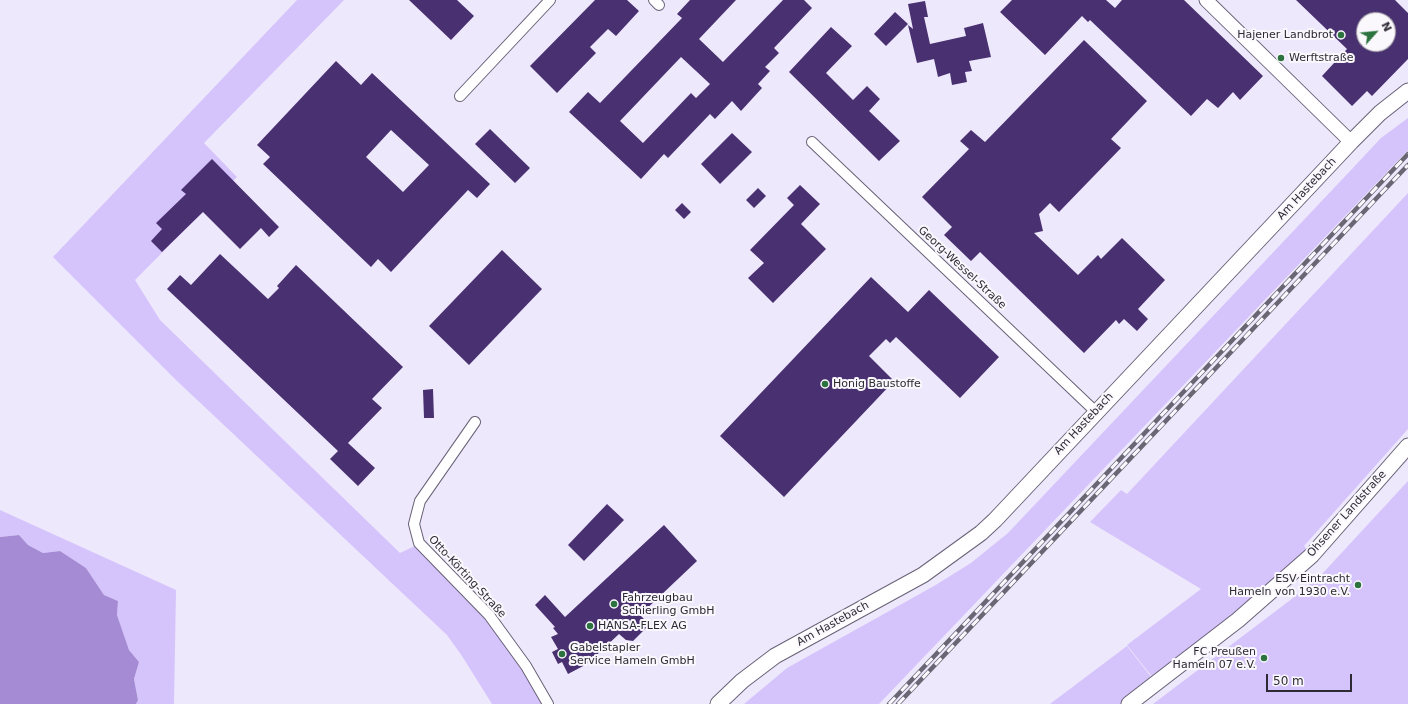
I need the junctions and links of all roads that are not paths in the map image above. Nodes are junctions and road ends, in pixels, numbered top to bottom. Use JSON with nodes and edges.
{"nodes":[{"id":1,"x":550,"y":0,"type":"edge"},
{"id":2,"x":1206,"y":0,"type":"edge"},
{"id":3,"x":1408,"y":91,"type":"edge"},
{"id":4,"x":460,"y":96,"type":"dead end"},
{"id":5,"x":812,"y":142,"type":"dead end"},
{"id":6,"x":1351,"y":142,"type":"junction"},
{"id":7,"x":1096,"y":412,"type":"junction"},
{"id":8,"x":475,"y":422,"type":"dead end"},
{"id":9,"x":1408,"y":446,"type":"edge"},
{"id":10,"x":548,"y":704,"type":"edge"},
{"id":11,"x":718,"y":704,"type":"edge"},
{"id":12,"x":1129,"y":704,"type":"edge"}],
"edges":[{"from":1,"to":4,"type":"street"},
{"from":2,"to":6,"type":"street"},
{"from":3,"to":6,"type":"main road","name":"Am Hastebach"},
{"from":5,"to":7,"type":"street","name":"Georg-Wessel-Straße"},
{"from":6,"to":7,"type":"main road","name":"Am Hastebach"},
{"from":7,"to":11,"type":"main road","name":"Am Hastebach"},
{"from":8,"to":10,"type":"street","name":"Otto-Körting-Straße"},
{"from":9,"to":12,"type":"main road","name":"Ohsener Landstraße"}]}
